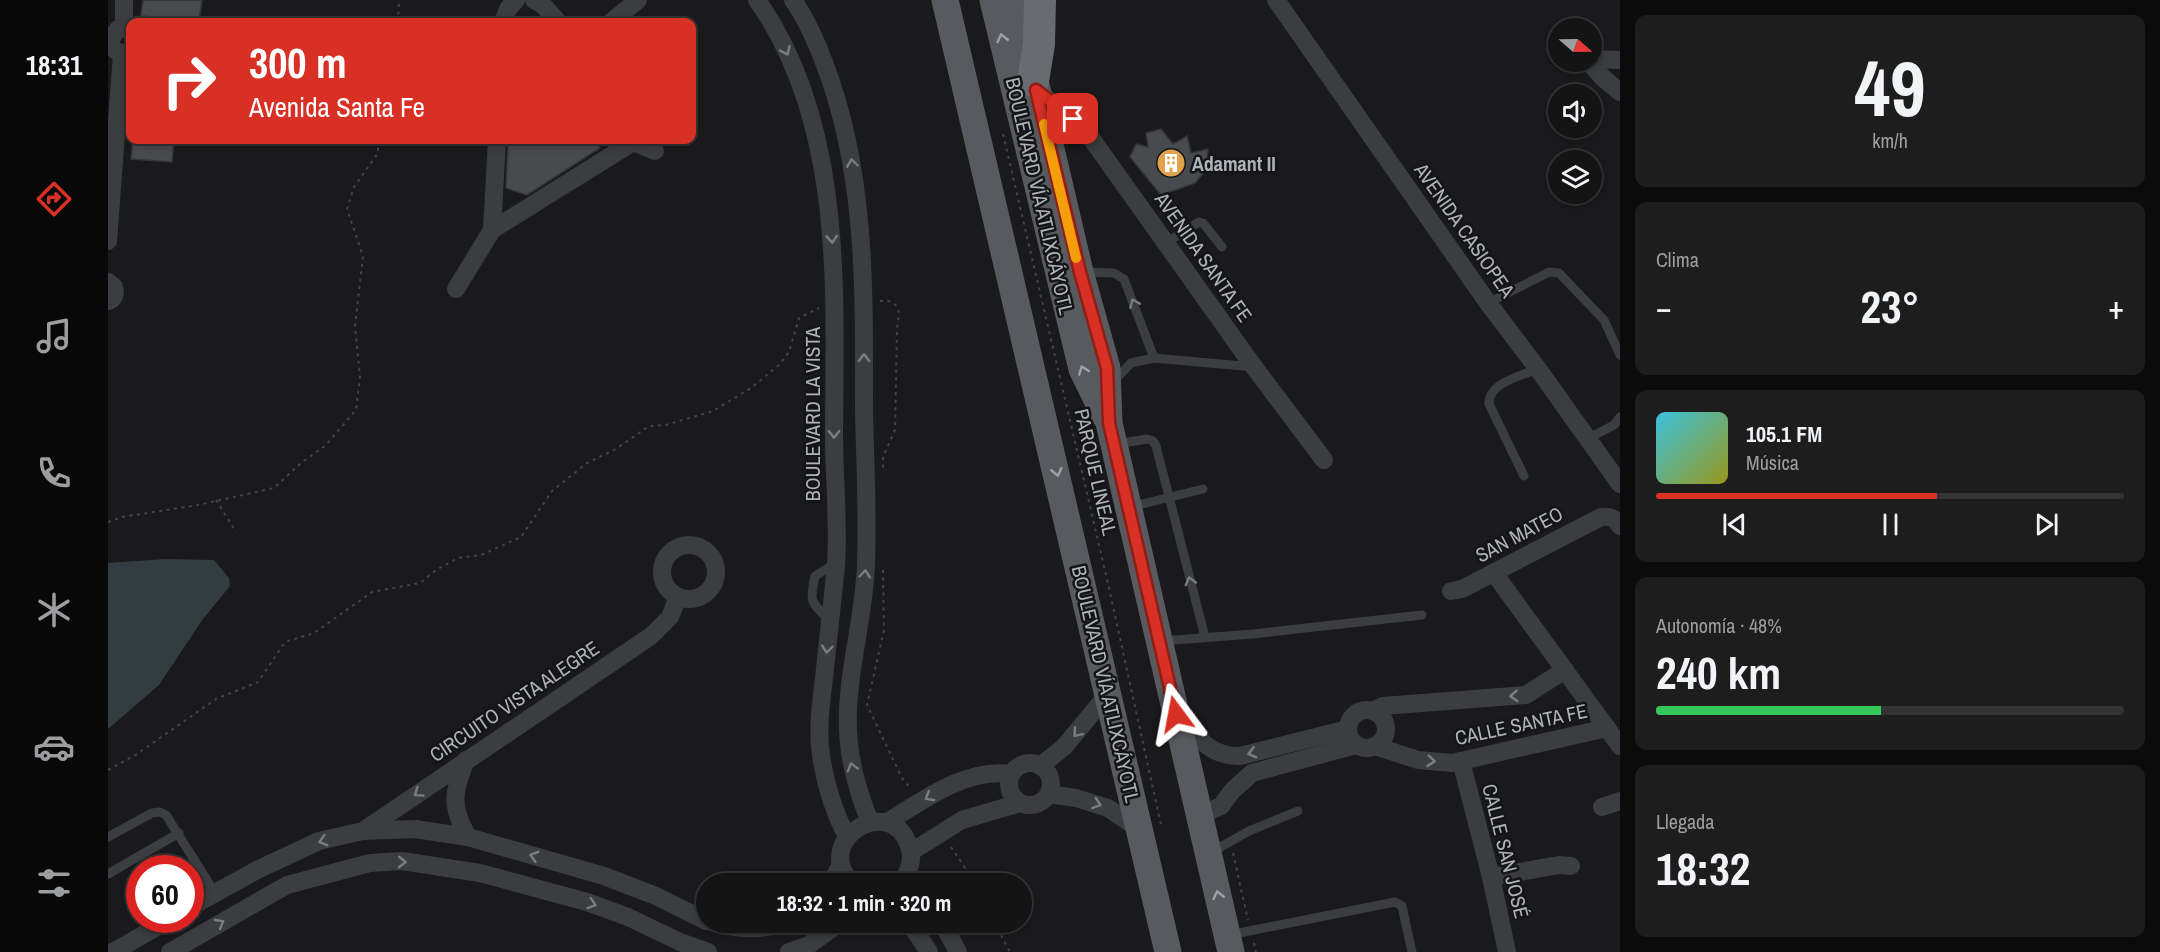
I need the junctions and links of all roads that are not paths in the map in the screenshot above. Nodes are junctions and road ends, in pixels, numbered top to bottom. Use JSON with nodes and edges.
{"nodes":[{"id":1,"x":124,"y":0,"type":"edge"},
{"id":2,"x":516,"y":0,"type":"edge"},
{"id":3,"x":534,"y":0,"type":"edge"},
{"id":4,"x":638,"y":0,"type":"edge"},
{"id":5,"x":757,"y":0,"type":"edge"},
{"id":6,"x":794,"y":0,"type":"edge"},
{"id":7,"x":927,"y":0,"type":"edge"},
{"id":8,"x":945,"y":0,"type":"edge"},
{"id":9,"x":993,"y":0,"type":"edge"},
{"id":10,"x":1016,"y":0,"type":"edge"},
{"id":11,"x":1040,"y":0,"type":"edge"},
{"id":12,"x":1276,"y":0,"type":"edge"},
{"id":13,"x":505,"y":18,"type":"edge"},
{"id":14,"x":554,"y":18,"type":"edge"},
{"id":15,"x":615,"y":18,"type":"edge"},
{"id":16,"x":126,"y":19,"type":"edge"},
{"id":17,"x":126,"y":29,"type":"edge"},
{"id":18,"x":126,"y":52,"type":"edge"},
{"id":19,"x":1602,"y":60,"type":"edge"},
{"id":20,"x":1620,"y":60,"type":"edge"},
{"id":21,"x":1598,"y":72,"type":"edge"},
{"id":22,"x":1034,"y":86,"type":"junction"},
{"id":23,"x":1620,"y":92,"type":"edge"},
{"id":24,"x":497,"y":144,"type":"edge"},
{"id":25,"x":628,"y":144,"type":"edge"},
{"id":26,"x":640,"y":144,"type":"edge"},
{"id":27,"x":655,"y":151,"type":"dead end"},
{"id":28,"x":492,"y":230,"type":"junction"},
{"id":29,"x":108,"y":241,"type":"edge"},
{"id":30,"x":1167,"y":243,"type":"junction"},
{"id":31,"x":1222,"y":247,"type":"dead end"},
{"id":32,"x":1080,"y":272,"type":"junction"},
{"id":33,"x":108,"y":282,"type":"edge"},
{"id":34,"x":456,"y":289,"type":"dead end"},
{"id":35,"x":108,"y":302,"type":"edge"},
{"id":36,"x":1488,"y":303,"type":"junction"},
{"id":37,"x":1620,"y":355,"type":"edge"},
{"id":38,"x":1154,"y":358,"type":"junction"},
{"id":39,"x":1254,"y":367,"type":"junction"},
{"id":40,"x":1538,"y":369,"type":"junction"},
{"id":41,"x":1108,"y":389,"type":"junction"},
{"id":42,"x":1044,"y":415,"type":"junction"},
{"id":43,"x":1620,"y":417,"type":"edge"},
{"id":44,"x":1111,"y":434,"type":"junction"},
{"id":45,"x":1589,"y":438,"type":"junction"},
{"id":46,"x":1324,"y":460,"type":"dead end"},
{"id":47,"x":834,"y":465,"type":"junction"},
{"id":48,"x":865,"y":465,"type":"junction"},
{"id":49,"x":1524,"y":476,"type":"dead end"},
{"id":50,"x":1620,"y":484,"type":"edge"},
{"id":51,"x":1203,"y":489,"type":"dead end"},
{"id":52,"x":1168,"y":496,"type":"junction"},
{"id":53,"x":1127,"y":507,"type":"junction"},
{"id":54,"x":1614,"y":521,"type":"edge"},
{"id":55,"x":1494,"y":573,"type":"junction"},
{"id":56,"x":1451,"y":591,"type":"dead end"},
{"id":57,"x":678,"y":597,"type":"dead end"},
{"id":58,"x":1422,"y":615,"type":"dead end"},
{"id":59,"x":1205,"y":637,"type":"junction"},
{"id":60,"x":1158,"y":641,"type":"junction"},
{"id":61,"x":1565,"y":670,"type":"junction"},
{"id":62,"x":1108,"y":694,"type":"junction"},
{"id":63,"x":1373,"y":711,"type":"junction"},
{"id":64,"x":1176,"y":714,"type":"junction"},
{"id":65,"x":1607,"y":728,"type":"junction"},
{"id":66,"x":1352,"y":737,"type":"junction"},
{"id":67,"x":1375,"y":746,"type":"junction"},
{"id":68,"x":1620,"y":746,"type":"edge"},
{"id":69,"x":466,"y":760,"type":"junction"},
{"id":70,"x":1461,"y":761,"type":"junction"},
{"id":71,"x":1040,"y":766,"type":"junction"},
{"id":72,"x":1011,"y":774,"type":"junction"},
{"id":73,"x":1048,"y":794,"type":"junction"},
{"id":74,"x":1620,"y":801,"type":"edge"},
{"id":75,"x":1020,"y":803,"type":"junction"},
{"id":76,"x":1602,"y":807,"type":"dead end"},
{"id":77,"x":1298,"y":811,"type":"dead end"},
{"id":78,"x":1199,"y":816,"type":"junction"},
{"id":79,"x":879,"y":822,"type":"junction"},
{"id":80,"x":1151,"y":829,"type":"junction"},
{"id":81,"x":363,"y":831,"type":"junction"},
{"id":82,"x":179,"y":832,"type":"junction"},
{"id":83,"x":108,"y":837,"type":"edge"},
{"id":84,"x":468,"y":837,"type":"junction"},
{"id":85,"x":846,"y":837,"type":"junction"},
{"id":86,"x":1219,"y":847,"type":"junction"},
{"id":87,"x":911,"y":852,"type":"junction"},
{"id":88,"x":841,"y":865,"type":"junction"},
{"id":89,"x":1571,"y":866,"type":"dead end"},
{"id":90,"x":836,"y":873,"type":"edge"},
{"id":91,"x":845,"y":873,"type":"edge"},
{"id":92,"x":908,"y":873,"type":"edge"},
{"id":93,"x":108,"y":874,"type":"edge"},
{"id":94,"x":1491,"y":877,"type":"junction"},
{"id":95,"x":215,"y":893,"type":"junction"},
{"id":96,"x":204,"y":899,"type":"edge"},
{"id":97,"x":696,"y":916,"type":"edge"},
{"id":98,"x":146,"y":933,"type":"edge"},
{"id":99,"x":826,"y":933,"type":"edge"},
{"id":100,"x":916,"y":933,"type":"edge"},
{"id":101,"x":948,"y":933,"type":"edge"},
{"id":102,"x":1236,"y":939,"type":"edge"},
{"id":103,"x":113,"y":952,"type":"edge"},
{"id":104,"x":170,"y":952,"type":"edge"},
{"id":105,"x":708,"y":952,"type":"edge"},
{"id":106,"x":789,"y":952,"type":"edge"},
{"id":107,"x":929,"y":952,"type":"edge"},
{"id":108,"x":958,"y":952,"type":"edge"},
{"id":109,"x":1168,"y":952,"type":"edge"},
{"id":110,"x":1412,"y":952,"type":"edge"},
{"id":111,"x":1507,"y":952,"type":"edge"}],
"edges":[{"from":1,"to":16,"type":"street"},
{"from":2,"to":13,"type":"street"},
{"from":3,"to":14,"type":"street"},
{"from":4,"to":15,"type":"street"},
{"from":5,"to":47,"type":"street","name":"BOULEVARD LA VISTA","one_way":true},
{"from":48,"to":6,"type":"street","one_way":true},
{"from":7,"to":42,"type":"main road","name":"BOULEVARD VÍA ATLIXCÁYOTL"},
{"from":8,"to":42,"type":"main road","name":"BOULEVARD VÍA ATLIXCÁYOTL"},
{"from":44,"to":9,"type":"main road","name":"BOULEVARD VÍA ATLIXCÁYOTL","one_way":true},
{"from":10,"to":22,"type":"main road","name":"BOULEVARD VÍA ATLIXCÁYOTL"},
{"from":11,"to":22,"type":"highway"},
{"from":12,"to":36,"type":"street","name":"AVENIDA CASIOPEA"},
{"from":17,"to":18,"type":"street"},
{"from":18,"to":29,"type":"street"},
{"from":19,"to":20,"type":"street"},
{"from":21,"to":23,"type":"street"},
{"from":22,"to":30,"type":"street","name":"AVENIDA SANTA FE"},
{"from":22,"to":32,"type":"main road","name":"BOULEVARD VÍA ATLIXCÁYOTL"},
{"from":24,"to":28,"type":"street"},
{"from":25,"to":28,"type":"street"},
{"from":26,"to":27,"type":"street"},
{"from":28,"to":34,"type":"street"},
{"from":30,"to":31,"type":"lane"},
{"from":30,"to":39,"type":"street","name":"AVENIDA SANTA FE"},
{"from":38,"to":32,"type":"lane","one_way":true},
{"from":32,"to":41,"type":"main road","name":"BOULEVARD VÍA ATLIXCÁYOTL"},
{"from":33,"to":35,"type":"street"},
{"from":36,"to":37,"type":"lane"},
{"from":36,"to":40,"type":"street","name":"AVENIDA CASIOPEA"},
{"from":38,"to":39,"type":"lane"},
{"from":38,"to":41,"type":"lane"},
{"from":39,"to":46,"type":"street","name":"AVENIDA SANTA FE"},
{"from":40,"to":45,"type":"street","name":"AVENIDA CASIOPEA"},
{"from":40,"to":49,"type":"lane"},
{"from":41,"to":44,"type":"main road","name":"BOULEVARD VÍA ATLIXCÁYOTL"},
{"from":42,"to":62,"type":"main road","name":"BOULEVARD VÍA ATLIXCÁYOTL","one_way":true},
{"from":43,"to":45,"type":"lane"},
{"from":44,"to":52,"type":"lane"},
{"from":44,"to":53,"type":"main road","name":"BOULEVARD VÍA ATLIXCÁYOTL"},
{"from":45,"to":50,"type":"street","name":"AVENIDA CASIOPEA"},
{"from":47,"to":48,"type":"street"},
{"from":47,"to":85,"type":"street","name":"BOULEVARD LA VISTA","one_way":true},
{"from":79,"to":48,"type":"street","one_way":true},
{"from":51,"to":52,"type":"lane"},
{"from":52,"to":53,"type":"lane"},
{"from":59,"to":52,"type":"lane","one_way":true},
{"from":53,"to":60,"type":"main road","name":"BOULEVARD VÍA ATLIXCÁYOTL"},
{"from":54,"to":55,"type":"street","name":"SAN MATEO"},
{"from":55,"to":56,"type":"street","name":"SAN MATEO"},
{"from":55,"to":61,"type":"street"},
{"from":57,"to":69,"type":"street","name":"CIRCUITO VISTA ALEGRE"},
{"from":58,"to":59,"type":"lane"},
{"from":59,"to":60,"type":"lane"},
{"from":60,"to":64,"type":"main road","name":"BOULEVARD VÍA ATLIXCÁYOTL"},
{"from":61,"to":63,"type":"street","name":"CALLE SANTA FE","one_way":true},
{"from":61,"to":65,"type":"street"},
{"from":62,"to":71,"type":"street","one_way":true},
{"from":62,"to":80,"type":"main road","name":"BOULEVARD VÍA ATLIXCÁYOTL"},
{"from":63,"to":66,"type":"street"},
{"from":63,"to":67,"type":"street"},
{"from":66,"to":64,"type":"street","one_way":true},
{"from":64,"to":78,"type":"main road","name":"BOULEVARD VÍA ATLIXCÁYOTL"},
{"from":65,"to":68,"type":"street"},
{"from":65,"to":70,"type":"street","name":"CALLE SANTA FE"},
{"from":66,"to":67,"type":"street"},
{"from":66,"to":78,"type":"street"},
{"from":67,"to":70,"type":"street","name":"CALLE SANTA FE","one_way":true},
{"from":69,"to":81,"type":"street","name":"CIRCUITO VISTA ALEGRE","one_way":true},
{"from":69,"to":84,"type":"street"},
{"from":70,"to":94,"type":"street","name":"CALLE SAN JOSÉ"},
{"from":71,"to":72,"type":"street"},
{"from":71,"to":73,"type":"street"},
{"from":72,"to":75,"type":"street"},
{"from":72,"to":79,"type":"street","one_way":true},
{"from":73,"to":75,"type":"street"},
{"from":73,"to":80,"type":"street","one_way":true},
{"from":74,"to":76,"type":"street"},
{"from":75,"to":87,"type":"street"},
{"from":77,"to":86,"type":"lane"},
{"from":78,"to":86,"type":"main road","name":"BOULEVARD VÍA ATLIXCÁYOTL"},
{"from":79,"to":85,"type":"street"},
{"from":79,"to":87,"type":"street"},
{"from":80,"to":109,"type":"main road","name":"BOULEVARD VÍA ATLIXCÁYOTL"},
{"from":81,"to":84,"type":"street"},
{"from":81,"to":95,"type":"street","one_way":true},
{"from":82,"to":83,"type":"lane"},
{"from":82,"to":93,"type":"lane"},
{"from":82,"to":95,"type":"lane"},
{"from":97,"to":84,"type":"street","one_way":true},
{"from":85,"to":88,"type":"street"},
{"from":102,"to":86,"type":"main road","name":"BOULEVARD VÍA ATLIXCÁYOTL","one_way":true},
{"from":87,"to":92,"type":"street"},
{"from":88,"to":90,"type":"street"},
{"from":88,"to":91,"type":"street"},
{"from":89,"to":94,"type":"street"},
{"from":94,"to":111,"type":"street","name":"CALLE SAN JOSÉ"},
{"from":95,"to":96,"type":"street"},
{"from":98,"to":103,"type":"street"},
{"from":99,"to":106,"type":"street"},
{"from":100,"to":107,"type":"street"},
{"from":101,"to":108,"type":"street"},
{"from":102,"to":110,"type":"lane"},
{"from":104,"to":105,"type":"street","one_way":true}]}
